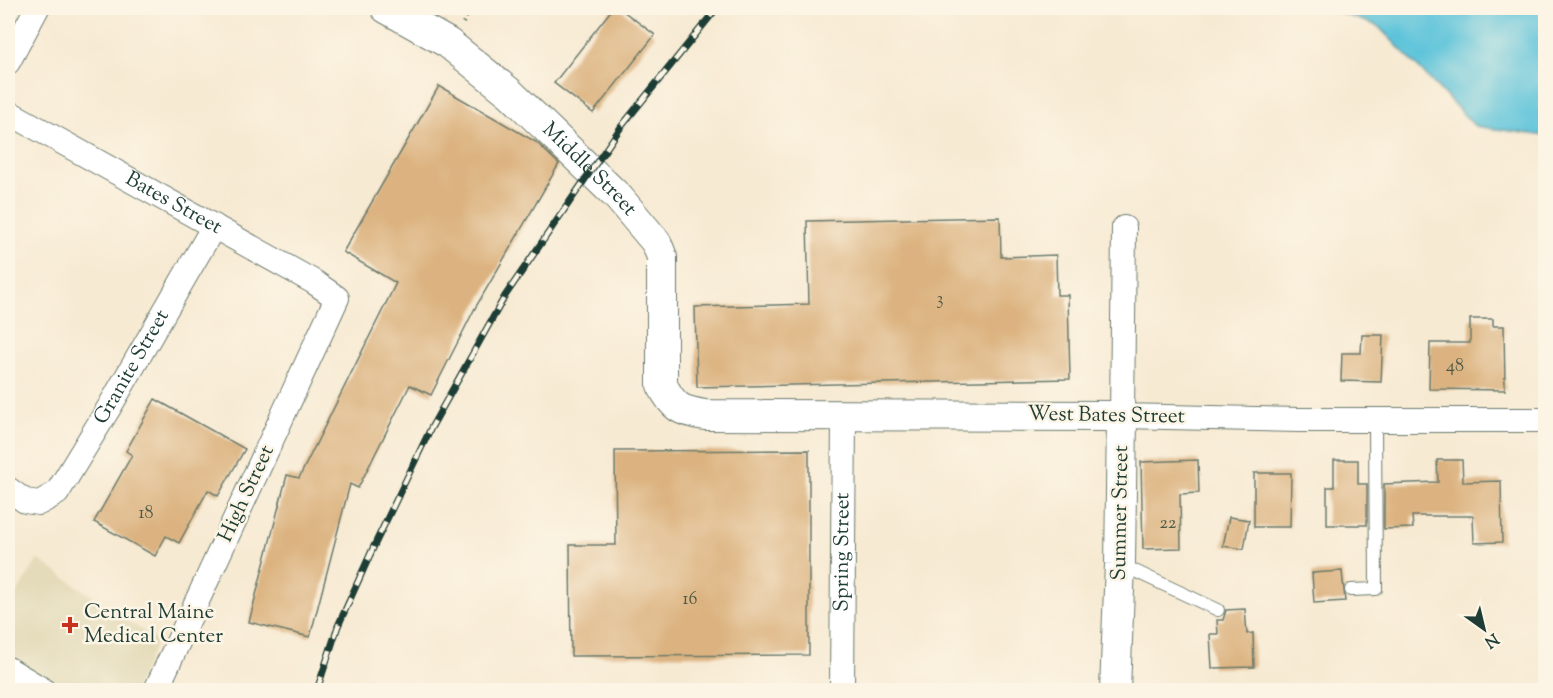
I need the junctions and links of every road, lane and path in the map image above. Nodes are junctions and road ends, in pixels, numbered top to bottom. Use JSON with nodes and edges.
{"nodes":[{"id":1,"x":37,"y":8,"type":"edge"},
{"id":2,"x":386,"y":8,"type":"edge"},
{"id":3,"x":8,"y":62,"type":"edge"},
{"id":4,"x":8,"y":111,"type":"edge"},
{"id":5,"x":214,"y":226,"type":"junction"},
{"id":6,"x":1124,"y":228,"type":"dead end"},
{"id":7,"x":337,"y":298,"type":"joint"},
{"id":8,"x":671,"y":402,"type":"joint"},
{"id":9,"x":844,"y":414,"type":"junction"},
{"id":10,"x":1122,"y":416,"type":"junction"},
{"id":11,"x":1375,"y":420,"type":"junction"},
{"id":12,"x":1545,"y":420,"type":"edge"},
{"id":13,"x":8,"y":489,"type":"edge"},
{"id":14,"x":1120,"y":564,"type":"junction"},
{"id":15,"x":1351,"y":590,"type":"dead end"},
{"id":16,"x":1218,"y":610,"type":"dead end"},
{"id":17,"x":8,"y":669,"type":"edge"},
{"id":18,"x":43,"y":690,"type":"edge"},
{"id":19,"x":156,"y":690,"type":"edge"},
{"id":20,"x":842,"y":690,"type":"edge"},
{"id":21,"x":1115,"y":690,"type":"edge"}],
"edges":[{"from":1,"to":3,"type":"street"},
{"from":2,"to":8,"type":"street","name":"Middle Street"},
{"from":4,"to":5,"type":"street","name":"Bates Street"},
{"from":5,"to":7,"type":"street","name":"Bates Street"},
{"from":5,"to":13,"type":"street","name":"Granite Street"},
{"from":6,"to":10,"type":"street","name":"Summer Street"},
{"from":7,"to":19,"type":"street","name":"High Street"},
{"from":8,"to":9,"type":"street","name":"West Bates Street"},
{"from":9,"to":10,"type":"street","name":"West Bates Street"},
{"from":9,"to":20,"type":"street","name":"Spring Street"},
{"from":10,"to":11,"type":"street","name":"West Bates Street"},
{"from":10,"to":14,"type":"street","name":"Summer Street"},
{"from":11,"to":12,"type":"street","name":"West Bates Street"},
{"from":11,"to":15,"type":"lane"},
{"from":14,"to":16,"type":"lane"},
{"from":14,"to":21,"type":"street","name":"Summer Street"},
{"from":17,"to":18,"type":"street"}]}
